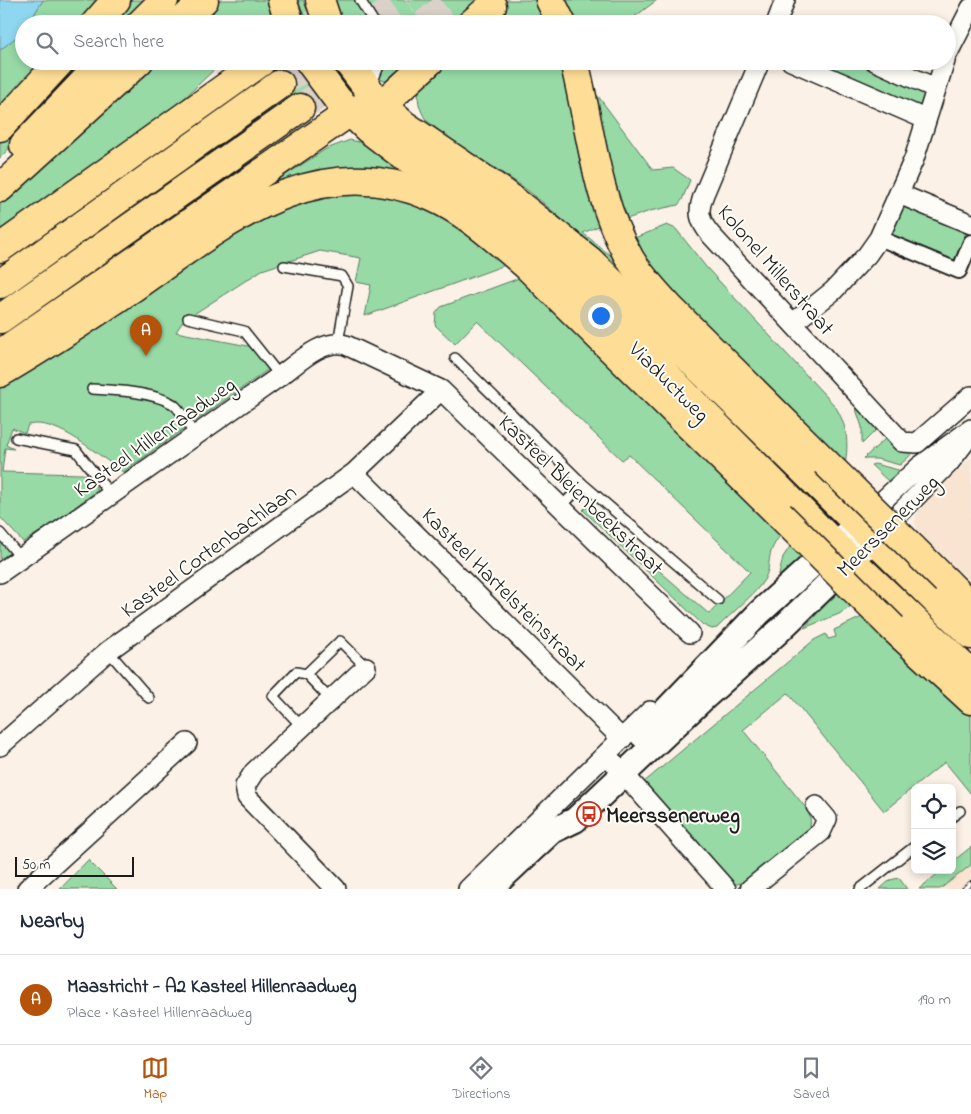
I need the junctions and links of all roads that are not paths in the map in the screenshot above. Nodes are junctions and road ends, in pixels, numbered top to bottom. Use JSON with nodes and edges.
{"nodes":[{"id":1,"x":116,"y":0,"type":"edge"},
{"id":2,"x":164,"y":0,"type":"edge"},
{"id":3,"x":204,"y":0,"type":"edge"},
{"id":4,"x":282,"y":0,"type":"edge"},
{"id":5,"x":320,"y":0,"type":"edge"},
{"id":6,"x":360,"y":0,"type":"edge"},
{"id":7,"x":550,"y":0,"type":"edge"},
{"id":8,"x":785,"y":0,"type":"edge"},
{"id":9,"x":492,"y":6,"type":"dead end"},
{"id":10,"x":971,"y":8,"type":"edge"},
{"id":11,"x":103,"y":15,"type":"edge"},
{"id":12,"x":149,"y":15,"type":"edge"},
{"id":13,"x":188,"y":15,"type":"edge"},
{"id":14,"x":287,"y":15,"type":"edge"},
{"id":15,"x":325,"y":15,"type":"edge"},
{"id":16,"x":369,"y":15,"type":"edge"},
{"id":17,"x":482,"y":15,"type":"edge"},
{"id":18,"x":558,"y":15,"type":"edge"},
{"id":19,"x":782,"y":15,"type":"edge"},
{"id":20,"x":956,"y":37,"type":"edge"},
{"id":21,"x":53,"y":70,"type":"edge"},
{"id":22,"x":95,"y":70,"type":"edge"},
{"id":23,"x":129,"y":70,"type":"edge"},
{"id":24,"x":250,"y":70,"type":"edge"},
{"id":25,"x":315,"y":70,"type":"edge"},
{"id":26,"x":354,"y":70,"type":"edge"},
{"id":27,"x":379,"y":70,"type":"edge"},
{"id":28,"x":421,"y":70,"type":"edge"},
{"id":29,"x":576,"y":70,"type":"edge"},
{"id":30,"x":756,"y":70,"type":"edge"},
{"id":31,"x":812,"y":70,"type":"edge"},
{"id":32,"x":895,"y":70,"type":"edge"},
{"id":33,"x":942,"y":70,"type":"edge"},
{"id":34,"x":280,"y":84,"type":"tunnel mouth"},
{"id":35,"x":936,"y":88,"type":"junction"},
{"id":36,"x":374,"y":96,"type":"junction"},
{"id":37,"x":300,"y":108,"type":"tunnel mouth"},
{"id":38,"x":350,"y":112,"type":"junction"},
{"id":39,"x":924,"y":119,"type":"junction"},
{"id":40,"x":0,"y":127,"type":"edge"},
{"id":41,"x":0,"y":168,"type":"edge"},
{"id":42,"x":0,"y":188,"type":"edge"},
{"id":43,"x":899,"y":194,"type":"junction"},
{"id":44,"x":971,"y":224,"type":"edge"},
{"id":45,"x":879,"y":238,"type":"junction"},
{"id":46,"x":971,"y":242,"type":"edge"},
{"id":47,"x":0,"y":248,"type":"edge"},
{"id":48,"x":284,"y":266,"type":"dead end"},
{"id":49,"x":0,"y":284,"type":"edge"},
{"id":50,"x":188,"y":318,"type":"dead end"},
{"id":51,"x":0,"y":320,"type":"edge"},
{"id":52,"x":793,"y":324,"type":"junction"},
{"id":53,"x":338,"y":343,"type":"junction"},
{"id":54,"x":0,"y":354,"type":"edge"},
{"id":55,"x":455,"y":358,"type":"dead end"},
{"id":56,"x":0,"y":373,"type":"edge"},
{"id":57,"x":280,"y":376,"type":"junction"},
{"id":58,"x":92,"y":389,"type":"dead end"},
{"id":59,"x":441,"y":390,"type":"junction"},
{"id":60,"x":971,"y":396,"type":"edge"},
{"id":61,"x":971,"y":429,"type":"edge"},
{"id":62,"x":971,"y":434,"type":"edge"},
{"id":63,"x":195,"y":436,"type":"junction"},
{"id":64,"x":16,"y":438,"type":"dead end"},
{"id":65,"x":917,"y":443,"type":"joint"},
{"id":66,"x":354,"y":473,"type":"junction"},
{"id":67,"x":583,"y":484,"type":"junction"},
{"id":68,"x":111,"y":495,"type":"junction"},
{"id":69,"x":561,"y":506,"type":"junction"},
{"id":70,"x":866,"y":531,"type":"junction"},
{"id":71,"x":0,"y":533,"type":"edge"},
{"id":72,"x":842,"y":552,"type":"junction"},
{"id":73,"x":22,"y":558,"type":"junction"},
{"id":74,"x":0,"y":573,"type":"edge"},
{"id":75,"x":718,"y":600,"type":"dead end"},
{"id":76,"x":971,"y":606,"type":"edge"},
{"id":77,"x":690,"y":633,"type":"dead end"},
{"id":78,"x":971,"y":635,"type":"edge"},
{"id":79,"x":108,"y":651,"type":"junction"},
{"id":80,"x":366,"y":667,"type":"joint"},
{"id":81,"x":306,"y":674,"type":"junction"},
{"id":82,"x":971,"y":674,"type":"edge"},
{"id":83,"x":692,"y":684,"type":"junction"},
{"id":84,"x":149,"y":698,"type":"dead end"},
{"id":85,"x":331,"y":700,"type":"junction"},
{"id":86,"x":971,"y":700,"type":"edge"},
{"id":87,"x":302,"y":727,"type":"junction"},
{"id":88,"x":622,"y":739,"type":"junction"},
{"id":89,"x":187,"y":743,"type":"dead end"},
{"id":90,"x":0,"y":746,"type":"edge"},
{"id":91,"x":619,"y":768,"type":"junction"},
{"id":92,"x":816,"y":806,"type":"dead end"},
{"id":93,"x":911,"y":849,"type":"edge"},
{"id":94,"x":27,"y":889,"type":"edge"},
{"id":95,"x":336,"y":889,"type":"edge"},
{"id":96,"x":468,"y":889,"type":"edge"},
{"id":97,"x":490,"y":889,"type":"edge"},
{"id":98,"x":726,"y":889,"type":"edge"},
{"id":99,"x":750,"y":889,"type":"edge"},
{"id":100,"x":860,"y":889,"type":"edge"}],
"edges":[{"from":1,"to":11,"type":"main road"},
{"from":2,"to":12,"type":"main road"},
{"from":3,"to":13,"type":"main road"},
{"from":4,"to":14,"type":"main road"},
{"from":5,"to":15,"type":"main road"},
{"from":6,"to":16,"type":"lane"},
{"from":7,"to":18,"type":"main road"},
{"from":8,"to":19,"type":"street"},
{"from":9,"to":17,"type":"main road"},
{"from":10,"to":20,"type":"street"},
{"from":21,"to":40,"type":"main road"},
{"from":22,"to":41,"type":"main road"},
{"from":23,"to":42,"type":"main road"},
{"from":24,"to":47,"type":"main road"},
{"from":25,"to":38,"type":"main road","name":"Viaductweg"},
{"from":26,"to":36,"type":"main road","name":"Viaductweg"},
{"from":27,"to":36,"type":"lane"},
{"from":28,"to":36,"type":"main road"},
{"from":29,"to":76,"type":"main road","bridge":true},
{"from":30,"to":52,"type":"street","name":"Kolonel Millerstraat"},
{"from":31,"to":39,"type":"street"},
{"from":32,"to":35,"type":"street"},
{"from":33,"to":35,"type":"street"},
{"from":34,"to":49,"type":"main road"},
{"from":35,"to":39,"type":"street"},
{"from":36,"to":38,"type":"main road"},
{"from":36,"to":70,"type":"main road","name":"Viaductweg"},
{"from":37,"to":51,"type":"main road"},
{"from":38,"to":54,"type":"main road"},
{"from":38,"to":72,"type":"main road","name":"Viaductweg"},
{"from":39,"to":43,"type":"street"},
{"from":43,"to":44,"type":"street"},
{"from":43,"to":45,"type":"street"},
{"from":45,"to":46,"type":"street"},
{"from":45,"to":52,"type":"street"},
{"from":48,"to":53,"type":"lane"},
{"from":50,"to":57,"type":"lane"},
{"from":52,"to":65,"type":"street","name":"Kolonel Millerstraat"},
{"from":53,"to":57,"type":"street","name":"Kasteel Hillenraadweg"},
{"from":53,"to":59,"type":"street"},
{"from":55,"to":67,"type":"lane"},
{"from":56,"to":86,"type":"main road","bridge":true},
{"from":57,"to":63,"type":"street","name":"Kasteel Hillenraadweg"},
{"from":58,"to":63,"type":"lane"},
{"from":59,"to":66,"type":"street","name":"Kasteel Cortenbachlaan"},
{"from":59,"to":69,"type":"street","name":"Kasteel Bleienbeekstraat"},
{"from":60,"to":65,"type":"street","name":"Meerssenerweg"},
{"from":61,"to":70,"type":"street","name":"Meerssenerweg"},
{"from":62,"to":70,"type":"street","name":"Meerssenerweg"},
{"from":63,"to":68,"type":"street","name":"Kasteel Hillenraadweg"},
{"from":64,"to":68,"type":"lane"},
{"from":66,"to":79,"type":"street","name":"Kasteel Cortenbachlaan"},
{"from":66,"to":88,"type":"street","name":"Kasteel Hartelsteinstraat"},
{"from":67,"to":69,"type":"lane"},
{"from":67,"to":75,"type":"lane"},
{"from":68,"to":73,"type":"street","name":"Kasteel Hillenraadweg"},
{"from":69,"to":77,"type":"street","name":"Kasteel Bleienbeekstraat"},
{"from":70,"to":72,"type":"street","name":"Meerssenerweg"},
{"from":70,"to":78,"type":"main road","name":"Viaductweg"},
{"from":71,"to":73,"type":"lane"},
{"from":72,"to":82,"type":"main road","name":"Viaductweg"},
{"from":72,"to":83,"type":"street","name":"Meerssenerweg"},
{"from":72,"to":91,"type":"street","name":"Meerssenerweg"},
{"from":73,"to":74,"type":"street","name":"Kasteel Hillenraadweg"},
{"from":79,"to":84,"type":"lane"},
{"from":79,"to":90,"type":"street","name":"Kasteel Cortenbachlaan"},
{"from":80,"to":81,"type":"lane"},
{"from":80,"to":85,"type":"street"},
{"from":81,"to":85,"type":"lane"},
{"from":81,"to":87,"type":"lane"},
{"from":83,"to":88,"type":"street"},
{"from":83,"to":91,"type":"street","name":"Meerssenerweg"},
{"from":85,"to":87,"type":"street"},
{"from":87,"to":95,"type":"street"},
{"from":88,"to":96,"type":"street"},
{"from":89,"to":94,"type":"street"},
{"from":91,"to":97,"type":"street","name":"Meerssenerweg"},
{"from":91,"to":98,"type":"street"},
{"from":92,"to":99,"type":"street"},
{"from":93,"to":100,"type":"lane"}]}
